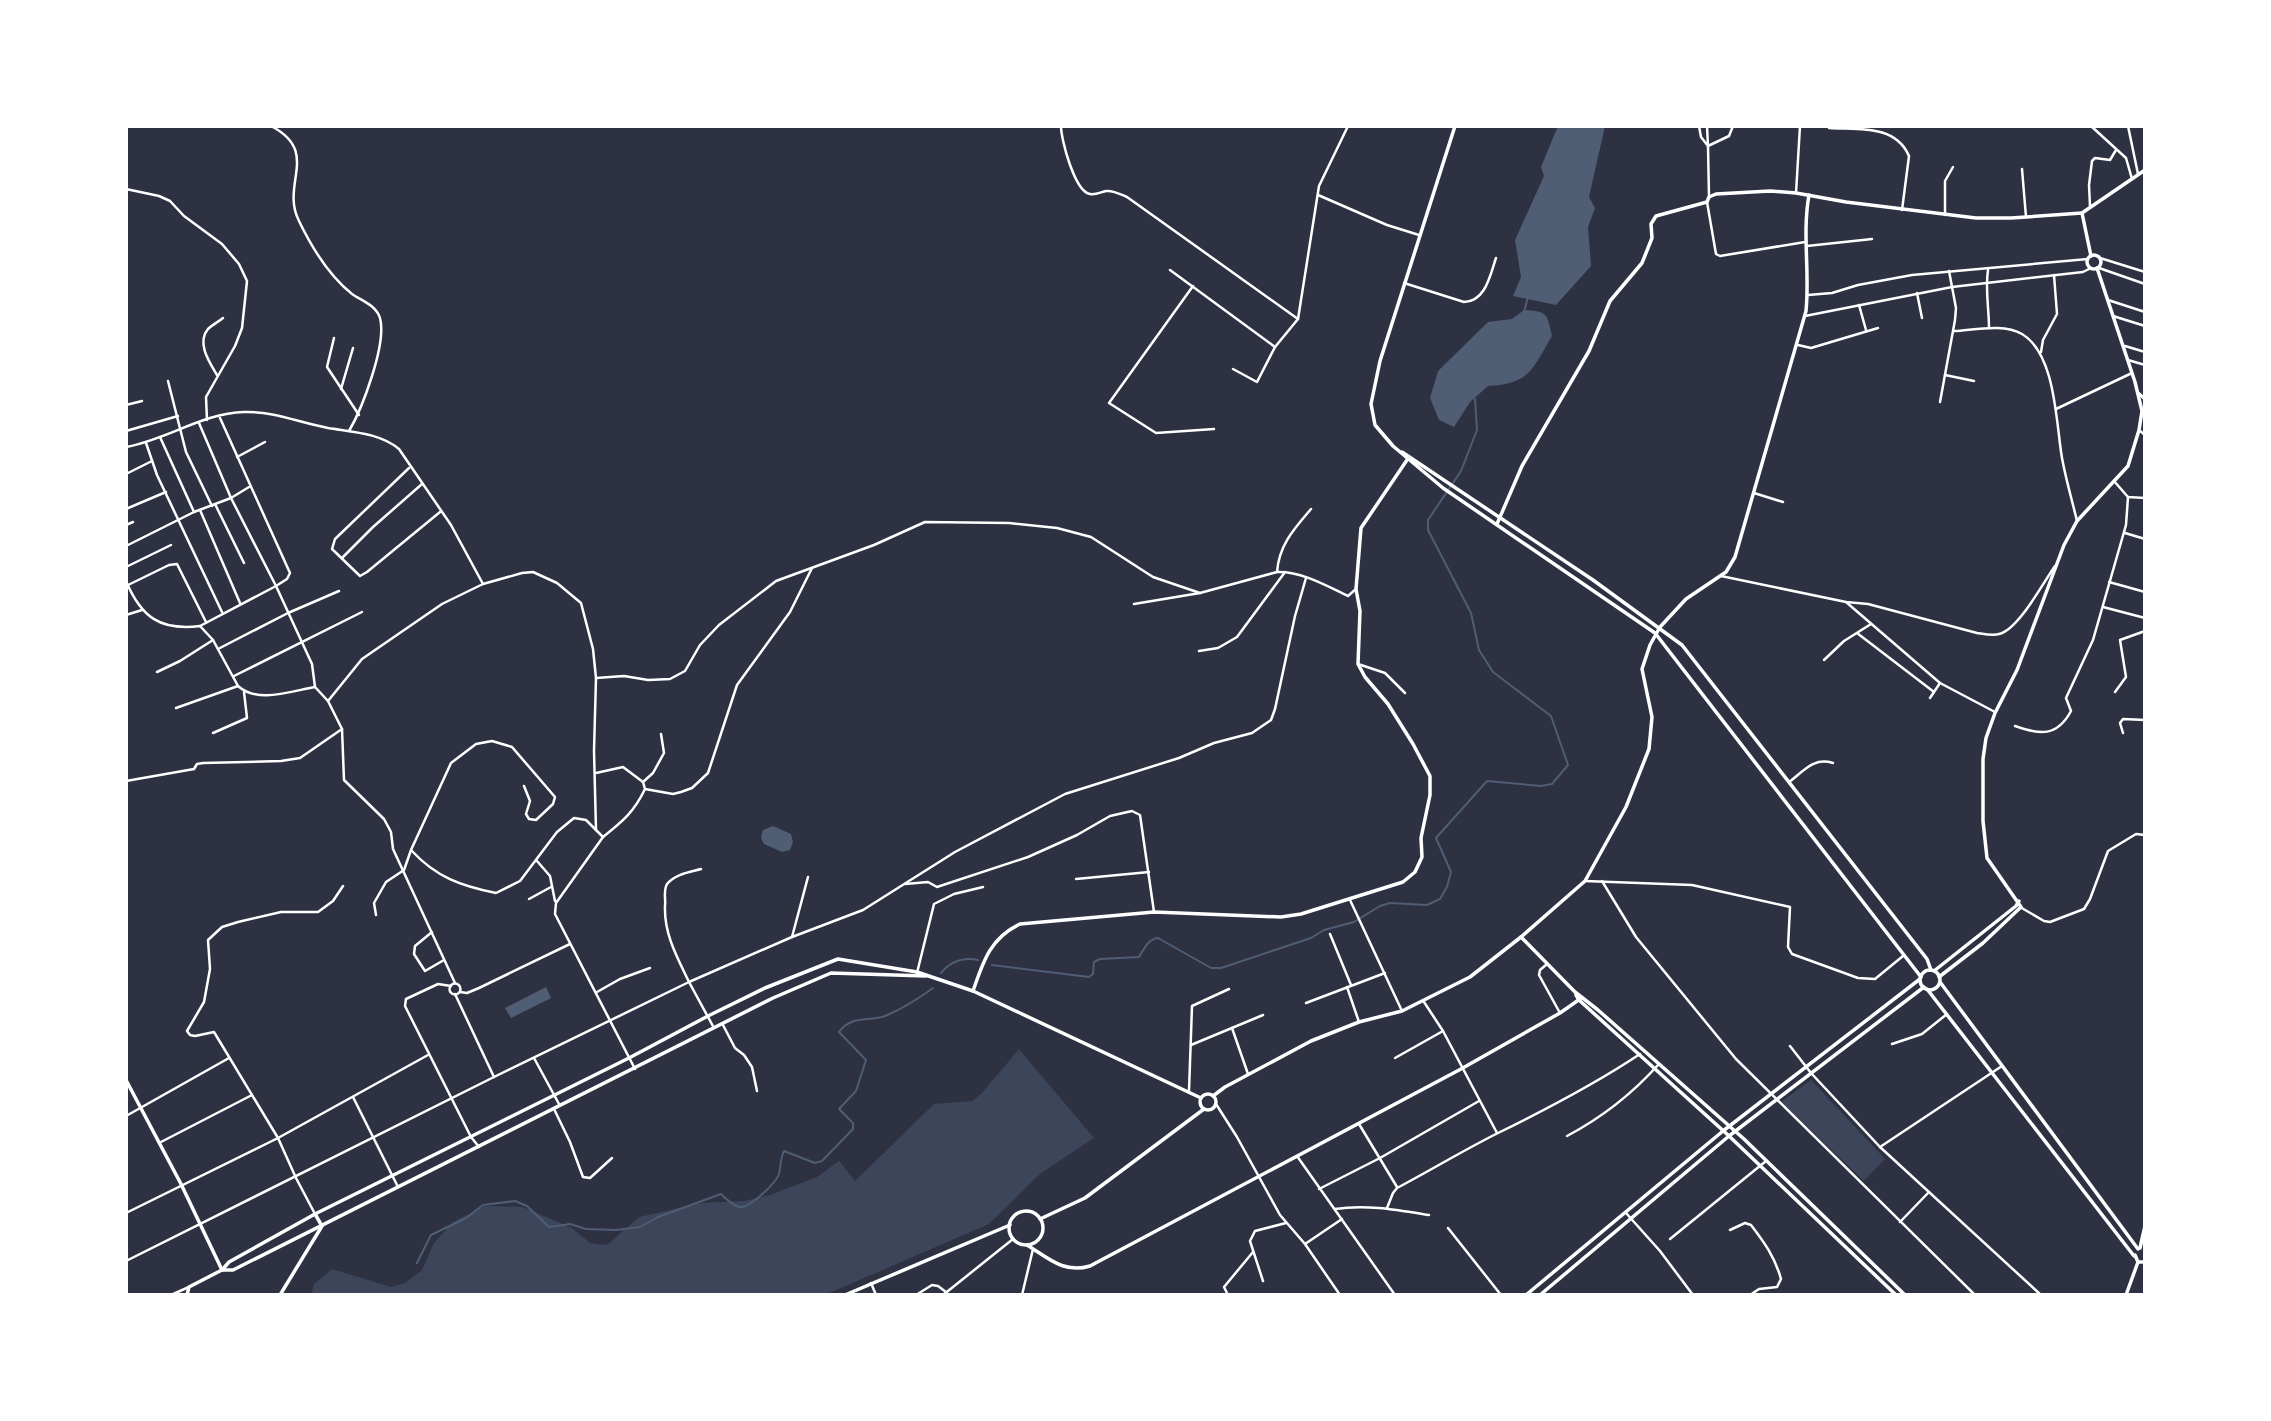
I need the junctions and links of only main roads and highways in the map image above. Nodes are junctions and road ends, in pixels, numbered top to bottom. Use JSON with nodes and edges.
{"nodes":[{"id":1,"x":1455,"y":126,"type":"edge"},
{"id":2,"x":2145,"y":170,"type":"edge"},
{"id":3,"x":1809,"y":195,"type":"junction"},
{"id":4,"x":2081,"y":213,"type":"junction"},
{"id":5,"x":2089,"y":257,"type":"junction"},
{"id":6,"x":2098,"y":268,"type":"junction"},
{"id":7,"x":2138,"y":393,"type":"junction"},
{"id":8,"x":2145,"y":399,"type":"edge"},
{"id":9,"x":1393,"y":446,"type":"junction"},
{"id":10,"x":1407,"y":460,"type":"junction"},
{"id":11,"x":1501,"y":518,"type":"junction"},
{"id":12,"x":1497,"y":523,"type":"junction"},
{"id":13,"x":1660,"y":627,"type":"junction"},
{"id":14,"x":1656,"y":633,"type":"junction"},
{"id":15,"x":2018,"y":907,"type":"junction"},
{"id":16,"x":1521,"y":937,"type":"junction"},
{"id":17,"x":1933,"y":970,"type":"junction"},
{"id":18,"x":918,"y":974,"type":"junction"},
{"id":19,"x":1921,"y":978,"type":"junction"},
{"id":20,"x":1939,"y":979,"type":"junction"},
{"id":21,"x":783,"y":981,"type":"junction"},
{"id":22,"x":1926,"y":988,"type":"junction"},
{"id":23,"x":789,"y":991,"type":"junction"},
{"id":24,"x":973,"y":991,"type":"junction"},
{"id":25,"x":1581,"y":998,"type":"junction"},
{"id":26,"x":1833,"y":1047,"type":"junction"},
{"id":27,"x":1838,"y":1053,"type":"junction"},
{"id":28,"x":1657,"y":1067,"type":"junction"},
{"id":29,"x":126,"y":1080,"type":"edge"},
{"id":30,"x":1213,"y":1096,"type":"junction"},
{"id":31,"x":1201,"y":1098,"type":"junction"},
{"id":32,"x":1204,"y":1109,"type":"junction"},
{"id":33,"x":1729,"y":1127,"type":"junction"},
{"id":34,"x":1723,"y":1131,"type":"junction"},
{"id":35,"x":1735,"y":1132,"type":"junction"},
{"id":36,"x":1729,"y":1136,"type":"junction"},
{"id":37,"x":2057,"y":1140,"type":"junction"},
{"id":38,"x":2049,"y":1145,"type":"junction"},
{"id":39,"x":1696,"y":1155,"type":"junction"},
{"id":40,"x":1701,"y":1160,"type":"junction"},
{"id":41,"x":1668,"y":1178,"type":"junction"},
{"id":42,"x":1672,"y":1184,"type":"junction"},
{"id":43,"x":1646,"y":1196,"type":"junction"},
{"id":44,"x":1652,"y":1203,"type":"junction"},
{"id":45,"x":316,"y":1214,"type":"junction"},
{"id":46,"x":1040,"y":1219,"type":"junction"},
{"id":47,"x":1010,"y":1225,"type":"junction"},
{"id":48,"x":322,"y":1226,"type":"junction"},
{"id":49,"x":2145,"y":1226,"type":"edge"},
{"id":50,"x":1027,"y":1245,"type":"junction"},
{"id":51,"x":2141,"y":1249,"type":"edge"},
{"id":52,"x":1578,"y":1252,"type":"junction"},
{"id":53,"x":2134,"y":1256,"type":"junction"},
{"id":54,"x":1583,"y":1260,"type":"junction"},
{"id":55,"x":2138,"y":1262,"type":"junction"},
{"id":56,"x":2145,"y":1262,"type":"edge"},
{"id":57,"x":222,"y":1270,"type":"junction"},
{"id":58,"x":1546,"y":1279,"type":"junction"},
{"id":59,"x":1550,"y":1286,"type":"junction"},
{"id":60,"x":1901,"y":1294,"type":"edge"},
{"id":61,"x":187,"y":1295,"type":"edge"},
{"id":62,"x":280,"y":1295,"type":"edge"},
{"id":63,"x":845,"y":1295,"type":"edge"},
{"id":64,"x":1526,"y":1295,"type":"edge"},
{"id":65,"x":1539,"y":1295,"type":"edge"},
{"id":66,"x":2126,"y":1295,"type":"edge"}],
"edges":[{"from":1,"to":9,"type":"main road"},
{"from":2,"to":4,"type":"main road"},
{"from":3,"to":4,"type":"main road"},
{"from":3,"to":11,"type":"main road"},
{"from":3,"to":13,"type":"main road"},
{"from":4,"to":5,"type":"main road"},
{"from":5,"to":6,"type":"main road"},
{"from":5,"to":6,"type":"main road"},
{"from":6,"to":7,"type":"main road"},
{"from":7,"to":8,"type":"main road"},
{"from":7,"to":15,"type":"main road"},
{"from":9,"to":10,"type":"main road"},
{"from":9,"to":11,"type":"main road"},
{"from":10,"to":12,"type":"main road"},
{"from":10,"to":24,"type":"main road"},
{"from":11,"to":12,"type":"main road"},
{"from":11,"to":13,"type":"main road"},
{"from":12,"to":14,"type":"main road"},
{"from":13,"to":14,"type":"main road"},
{"from":13,"to":17,"type":"main road"},
{"from":14,"to":16,"type":"main road"},
{"from":14,"to":19,"type":"main road"},
{"from":15,"to":17,"type":"main road"},
{"from":15,"to":20,"type":"main road"},
{"from":16,"to":25,"type":"main road"},
{"from":16,"to":30,"type":"main road"},
{"from":17,"to":19,"type":"main road"},
{"from":17,"to":20,"type":"main road"},
{"from":18,"to":21,"type":"main road"},
{"from":18,"to":23,"type":"main road"},
{"from":18,"to":24,"type":"main road"},
{"from":19,"to":22,"type":"main road"},
{"from":19,"to":26,"type":"main road"},
{"from":20,"to":22,"type":"main road"},
{"from":20,"to":37,"type":"main road"},
{"from":21,"to":23,"type":"main road"},
{"from":21,"to":45,"type":"main road"},
{"from":22,"to":27,"type":"main road"},
{"from":22,"to":38,"type":"main road"},
{"from":23,"to":48,"type":"main road"},
{"from":24,"to":31,"type":"main road"},
{"from":25,"to":28,"type":"main road"},
{"from":25,"to":28,"type":"main road"},
{"from":25,"to":50,"type":"main road"},
{"from":26,"to":27,"type":"main road"},
{"from":26,"to":33,"type":"main road"},
{"from":27,"to":35,"type":"main road"},
{"from":28,"to":33,"type":"main road"},
{"from":28,"to":34,"type":"main road"},
{"from":29,"to":57,"type":"main road"},
{"from":30,"to":31,"type":"main road"},
{"from":30,"to":32,"type":"main road"},
{"from":31,"to":32,"type":"main road"},
{"from":32,"to":46,"type":"main road"},
{"from":33,"to":34,"type":"main road"},
{"from":33,"to":35,"type":"main road"},
{"from":34,"to":36,"type":"main road"},
{"from":34,"to":39,"type":"main road"},
{"from":35,"to":36,"type":"main road"},
{"from":35,"to":60,"type":"main road"},
{"from":36,"to":40,"type":"main road"},
{"from":36,"to":60,"type":"main road"},
{"from":37,"to":38,"type":"main road"},
{"from":37,"to":51,"type":"main road"},
{"from":38,"to":53,"type":"main road"},
{"from":39,"to":40,"type":"main road"},
{"from":39,"to":41,"type":"main road"},
{"from":40,"to":42,"type":"main road"},
{"from":41,"to":42,"type":"main road"},
{"from":41,"to":43,"type":"main road"},
{"from":42,"to":44,"type":"main road"},
{"from":43,"to":44,"type":"main road"},
{"from":43,"to":52,"type":"main road"},
{"from":44,"to":54,"type":"main road"},
{"from":45,"to":48,"type":"main road"},
{"from":45,"to":57,"type":"main road"},
{"from":46,"to":47,"type":"main road"},
{"from":46,"to":50,"type":"main road"},
{"from":47,"to":50,"type":"main road"},
{"from":47,"to":63,"type":"main road"},
{"from":48,"to":57,"type":"main road"},
{"from":48,"to":62,"type":"main road"},
{"from":49,"to":51,"type":"main road"},
{"from":51,"to":53,"type":"main road"},
{"from":52,"to":54,"type":"main road"},
{"from":52,"to":58,"type":"main road"},
{"from":53,"to":55,"type":"main road"},
{"from":54,"to":59,"type":"main road"},
{"from":55,"to":56,"type":"main road"},
{"from":55,"to":66,"type":"main road"},
{"from":57,"to":61,"type":"main road"},
{"from":58,"to":59,"type":"main road"},
{"from":58,"to":64,"type":"main road"},
{"from":59,"to":65,"type":"main road"}]}
